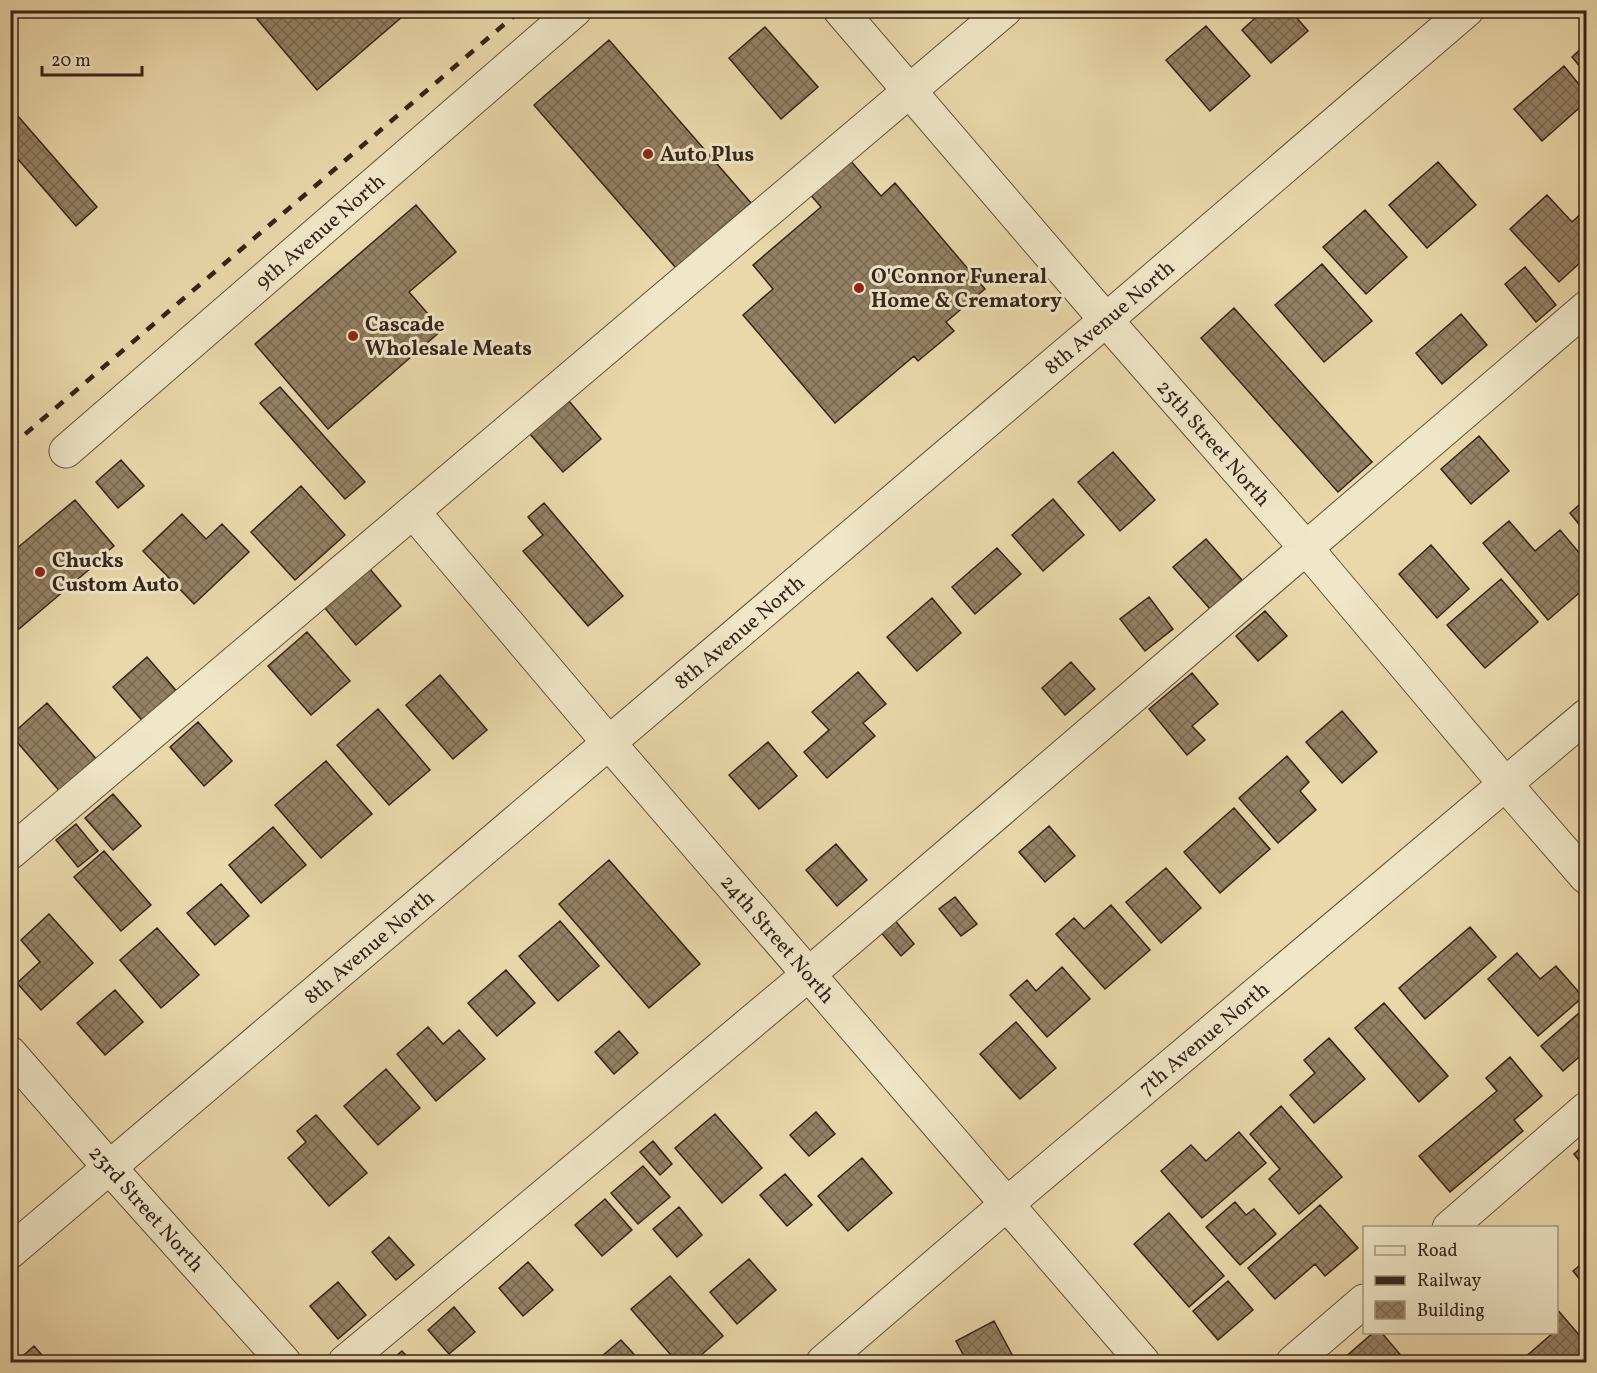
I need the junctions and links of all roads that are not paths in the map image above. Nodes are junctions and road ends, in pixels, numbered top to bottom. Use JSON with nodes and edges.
{"nodes":[{"id":1,"x":575,"y":10,"type":"edge"},
{"id":2,"x":840,"y":10,"type":"edge"},
{"id":3,"x":1005,"y":10,"type":"edge"},
{"id":4,"x":1467,"y":10,"type":"edge"},
{"id":5,"x":910,"y":92,"type":"junction"},
{"id":6,"x":1587,"y":308,"type":"edge"},
{"id":7,"x":1106,"y":320,"type":"junction"},
{"id":8,"x":66,"y":451,"type":"dead end"},
{"id":9,"x":414,"y":513,"type":"junction"},
{"id":10,"x":1306,"y":548,"type":"junction"},
{"id":11,"x":1587,"y":716,"type":"edge"},
{"id":12,"x":609,"y":743,"type":"junction"},
{"id":13,"x":1506,"y":785,"type":"junction"},
{"id":14,"x":10,"y":853,"type":"edge"},
{"id":15,"x":1587,"y":877,"type":"edge"},
{"id":16,"x":809,"y":974,"type":"junction"},
{"id":17,"x":10,"y":1053,"type":"edge"},
{"id":18,"x":1587,"y":1109,"type":"edge"},
{"id":19,"x":110,"y":1167,"type":"junction"},
{"id":20,"x":1008,"y":1203,"type":"junction"},
{"id":21,"x":1450,"y":1226,"type":"edge"},
{"id":22,"x":10,"y":1252,"type":"edge"},
{"id":23,"x":1363,"y":1302,"type":"edge"},
{"id":24,"x":284,"y":1362,"type":"edge"},
{"id":25,"x":345,"y":1362,"type":"edge"},
{"id":26,"x":823,"y":1362,"type":"edge"},
{"id":27,"x":1143,"y":1362,"type":"edge"},
{"id":28,"x":1293,"y":1362,"type":"edge"}],
"edges":[{"from":1,"to":8,"type":"street","name":"9th Avenue North"},
{"from":2,"to":5,"type":"street","name":"25th Street North"},
{"from":3,"to":5,"type":"street"},
{"from":4,"to":7,"type":"street","name":"8th Avenue North"},
{"from":5,"to":7,"type":"street","name":"25th Street North"},
{"from":5,"to":9,"type":"street"},
{"from":6,"to":10,"type":"street"},
{"from":7,"to":10,"type":"street","name":"25th Street North"},
{"from":7,"to":12,"type":"street","name":"8th Avenue North"},
{"from":9,"to":12,"type":"street","name":"24th Street North"},
{"from":9,"to":14,"type":"street"},
{"from":10,"to":13,"type":"street","name":"25th Street North"},
{"from":10,"to":16,"type":"street"},
{"from":11,"to":13,"type":"street","name":"7th Avenue North"},
{"from":12,"to":16,"type":"street","name":"24th Street North"},
{"from":12,"to":19,"type":"street","name":"8th Avenue North"},
{"from":13,"to":15,"type":"street","name":"25th Street North"},
{"from":13,"to":20,"type":"street","name":"7th Avenue North"},
{"from":16,"to":20,"type":"street","name":"24th Street North"},
{"from":16,"to":25,"type":"street"},
{"from":17,"to":19,"type":"street","name":"23rd Street North"},
{"from":18,"to":21,"type":"street"},
{"from":19,"to":22,"type":"street","name":"8th Avenue North"},
{"from":19,"to":24,"type":"street","name":"23rd Street North"},
{"from":20,"to":26,"type":"street","name":"7th Avenue North"},
{"from":20,"to":27,"type":"street","name":"24th Street North"},
{"from":23,"to":28,"type":"street"}]}
